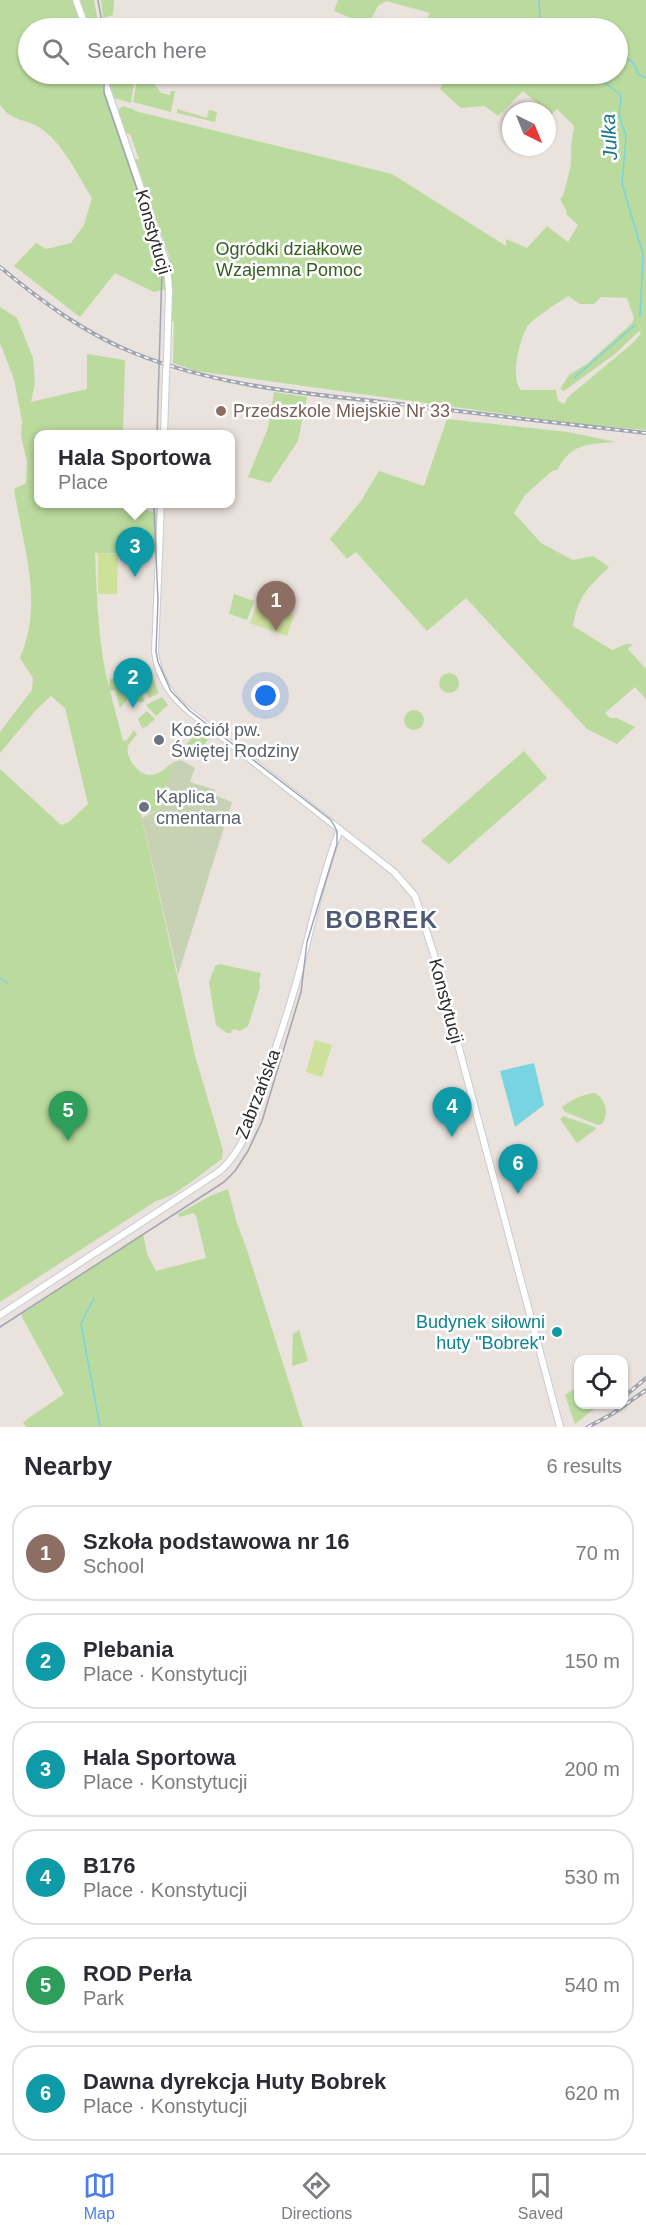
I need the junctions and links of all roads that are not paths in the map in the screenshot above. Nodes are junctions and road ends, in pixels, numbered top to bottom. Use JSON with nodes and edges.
{"nodes":[{"id":1,"x":76,"y":0,"type":"edge"},
{"id":2,"x":82,"y":18,"type":"edge"},
{"id":3,"x":105,"y":84,"type":"edge"},
{"id":4,"x":164,"y":430,"type":"edge"},
{"id":5,"x":161,"y":508,"type":"edge"},
{"id":6,"x":340,"y":829,"type":"junction"},
{"id":7,"x":0,"y":1315,"type":"edge"},
{"id":8,"x":560,"y":1427,"type":"edge"}],
"edges":[{"from":1,"to":2,"type":"street"},
{"from":3,"to":4,"type":"street","name":"Konstytucji","bridge":true},
{"from":5,"to":6,"type":"street","name":"Konstytucji"},
{"from":6,"to":7,"type":"street","name":"Zabrzańska"},
{"from":6,"to":8,"type":"street","name":"Konstytucji"}]}
